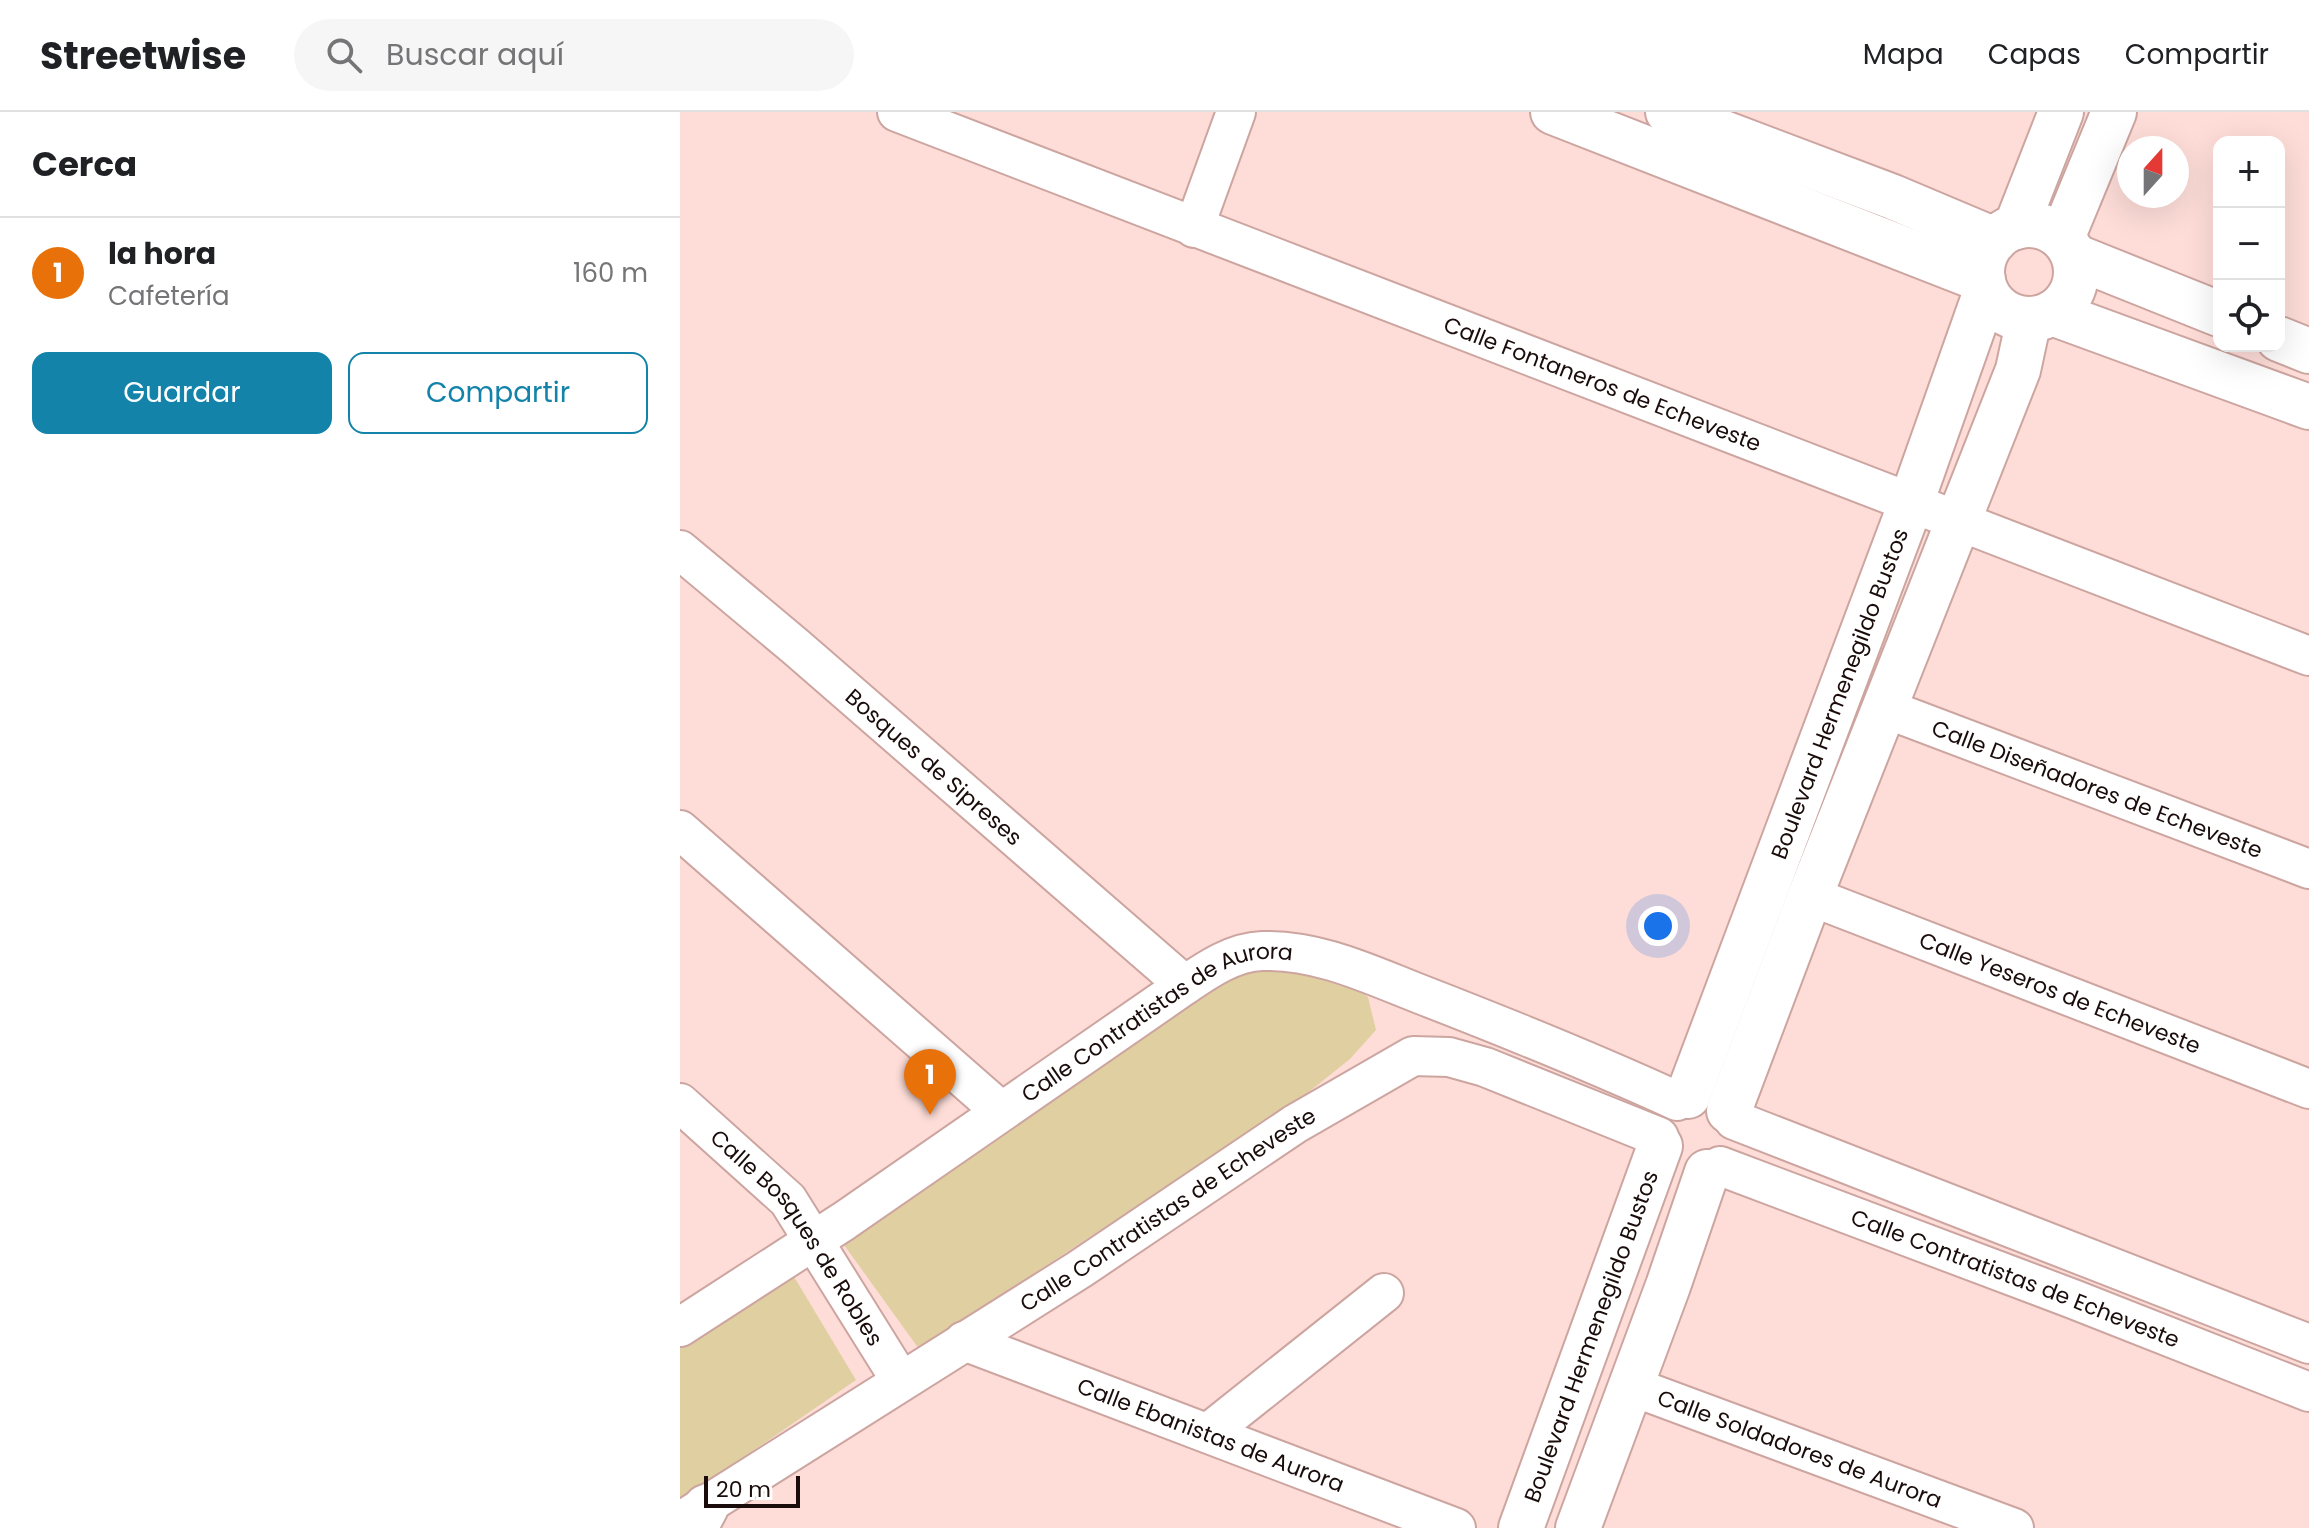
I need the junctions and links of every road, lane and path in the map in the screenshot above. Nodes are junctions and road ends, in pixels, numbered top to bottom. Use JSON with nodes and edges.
{"nodes":[{"id":1,"x":897,"y":112,"type":"edge"},
{"id":2,"x":1236,"y":112,"type":"edge"},
{"id":3,"x":1553,"y":112,"type":"edge"},
{"id":4,"x":1668,"y":112,"type":"edge"},
{"id":5,"x":2061,"y":112,"type":"edge"},
{"id":6,"x":2114,"y":112,"type":"edge"},
{"id":7,"x":1194,"y":228,"type":"junction"},
{"id":8,"x":2068,"y":247,"type":"junction"},
{"id":9,"x":1995,"y":259,"type":"junction"},
{"id":10,"x":2213,"y":311,"type":"edge"},
{"id":11,"x":2041,"y":316,"type":"junction"},
{"id":12,"x":2285,"y":341,"type":"edge"},
{"id":13,"x":2309,"y":351,"type":"edge"},
{"id":14,"x":2309,"y":407,"type":"edge"},
{"id":15,"x":1911,"y":503,"type":"junction"},
{"id":16,"x":1958,"y":523,"type":"junction"},
{"id":17,"x":680,"y":550,"type":"edge"},
{"id":18,"x":2309,"y":656,"type":"edge"},
{"id":19,"x":1884,"y":708,"type":"junction"},
{"id":20,"x":680,"y":830,"type":"edge"},
{"id":21,"x":2309,"y":869,"type":"edge"},
{"id":22,"x":1810,"y":896,"type":"junction"},
{"id":23,"x":1185,"y":985,"type":"junction"},
{"id":24,"x":1424,"y":996,"type":"junction"},
{"id":25,"x":1413,"y":1056,"type":"junction"},
{"id":26,"x":2309,"y":1089,"type":"edge"},
{"id":27,"x":680,"y":1103,"type":"edge"},
{"id":28,"x":1001,"y":1111,"type":"junction"},
{"id":29,"x":1732,"y":1116,"type":"junction"},
{"id":30,"x":1671,"y":1120,"type":"junction"},
{"id":31,"x":1714,"y":1169,"type":"junction"},
{"id":32,"x":812,"y":1241,"type":"junction"},
{"id":33,"x":1384,"y":1293,"type":"dead end"},
{"id":34,"x":680,"y":1327,"type":"edge"},
{"id":35,"x":964,"y":1341,"type":"junction"},
{"id":36,"x":2309,"y":1344,"type":"edge"},
{"id":37,"x":901,"y":1381,"type":"junction"},
{"id":38,"x":1631,"y":1386,"type":"junction"},
{"id":39,"x":2309,"y":1392,"type":"edge"},
{"id":40,"x":1208,"y":1433,"type":"junction"},
{"id":41,"x":694,"y":1519,"type":"edge"},
{"id":42,"x":1456,"y":1528,"type":"edge"},
{"id":43,"x":1521,"y":1528,"type":"edge"},
{"id":44,"x":1578,"y":1528,"type":"edge"},
{"id":45,"x":2014,"y":1528,"type":"edge"}],
"edges":[{"from":1,"to":7,"type":"street","name":"Calle Fontaneros de Echeveste"},
{"from":2,"to":7,"type":"street"},
{"from":3,"to":9,"type":"street"},
{"from":4,"to":9,"type":"street"},
{"from":5,"to":9,"type":"street","name":"Boulevard Hermenegildo Bustos"},
{"from":6,"to":8,"type":"street"},
{"from":7,"to":15,"type":"street","name":"Calle Fontaneros de Echeveste"},
{"from":8,"to":9,"type":"street"},
{"from":8,"to":10,"type":"street"},
{"from":8,"to":11,"type":"street"},
{"from":9,"to":11,"type":"street"},
{"from":9,"to":15,"type":"street","name":"Boulevard Hermenegildo Bustos"},
{"from":11,"to":14,"type":"street"},
{"from":11,"to":16,"type":"street","name":"Boulevard Hermenegildo Bustos"},
{"from":12,"to":13,"type":"street"},
{"from":15,"to":16,"type":"street","name":"Calle Fontaneros de Echeveste"},
{"from":15,"to":30,"type":"street","name":"Boulevard Hermenegildo Bustos"},
{"from":16,"to":18,"type":"street","name":"Calle Fontaneros de Echeveste"},
{"from":16,"to":19,"type":"street","name":"Boulevard Hermenegildo Bustos"},
{"from":17,"to":23,"type":"street","name":"Bosques de Sipreses"},
{"from":19,"to":21,"type":"street","name":"Calle Diseñadores de Echeveste"},
{"from":19,"to":22,"type":"street","name":"Boulevard Hermenegildo Bustos"},
{"from":20,"to":28,"type":"street"},
{"from":22,"to":26,"type":"street","name":"Calle Yeseros de Echeveste"},
{"from":22,"to":29,"type":"street","name":"Boulevard Hermenegildo Bustos"},
{"from":23,"to":24,"type":"street","name":"Calle Contratistas de Aurora"},
{"from":23,"to":28,"type":"street","name":"Calle Contratistas de Aurora"},
{"from":24,"to":25,"type":"street"},
{"from":24,"to":30,"type":"street","name":"Calle Contratistas de Aurora"},
{"from":25,"to":30,"type":"street"},
{"from":25,"to":35,"type":"street","name":"Calle Contratistas de Echeveste"},
{"from":27,"to":32,"type":"street","name":"Calle Bosques de Robles"},
{"from":28,"to":32,"type":"street","name":"Calle Contratistas de Aurora"},
{"from":29,"to":30,"type":"street"},
{"from":29,"to":31,"type":"street"},
{"from":29,"to":36,"type":"street","name":"Calle Contratistas de Echeveste"},
{"from":30,"to":31,"type":"street"},
{"from":30,"to":43,"type":"street","name":"Boulevard Hermenegildo Bustos"},
{"from":31,"to":38,"type":"street"},
{"from":31,"to":39,"type":"street","name":"Calle Contratistas de Echeveste"},
{"from":32,"to":34,"type":"street","name":"Calle Contratistas de Aurora"},
{"from":32,"to":37,"type":"street","name":"Calle Bosques de Robles"},
{"from":33,"to":40,"type":"street"},
{"from":35,"to":37,"type":"street","name":"Calle Contratistas de Echeveste"},
{"from":35,"to":40,"type":"street","name":"Calle Ebanistas de Aurora"},
{"from":37,"to":41,"type":"street","name":"Calle Contratistas de Echeveste"},
{"from":38,"to":44,"type":"street"},
{"from":38,"to":45,"type":"street","name":"Calle Soldadores de Aurora"},
{"from":40,"to":42,"type":"street","name":"Calle Ebanistas de Aurora"}]}
